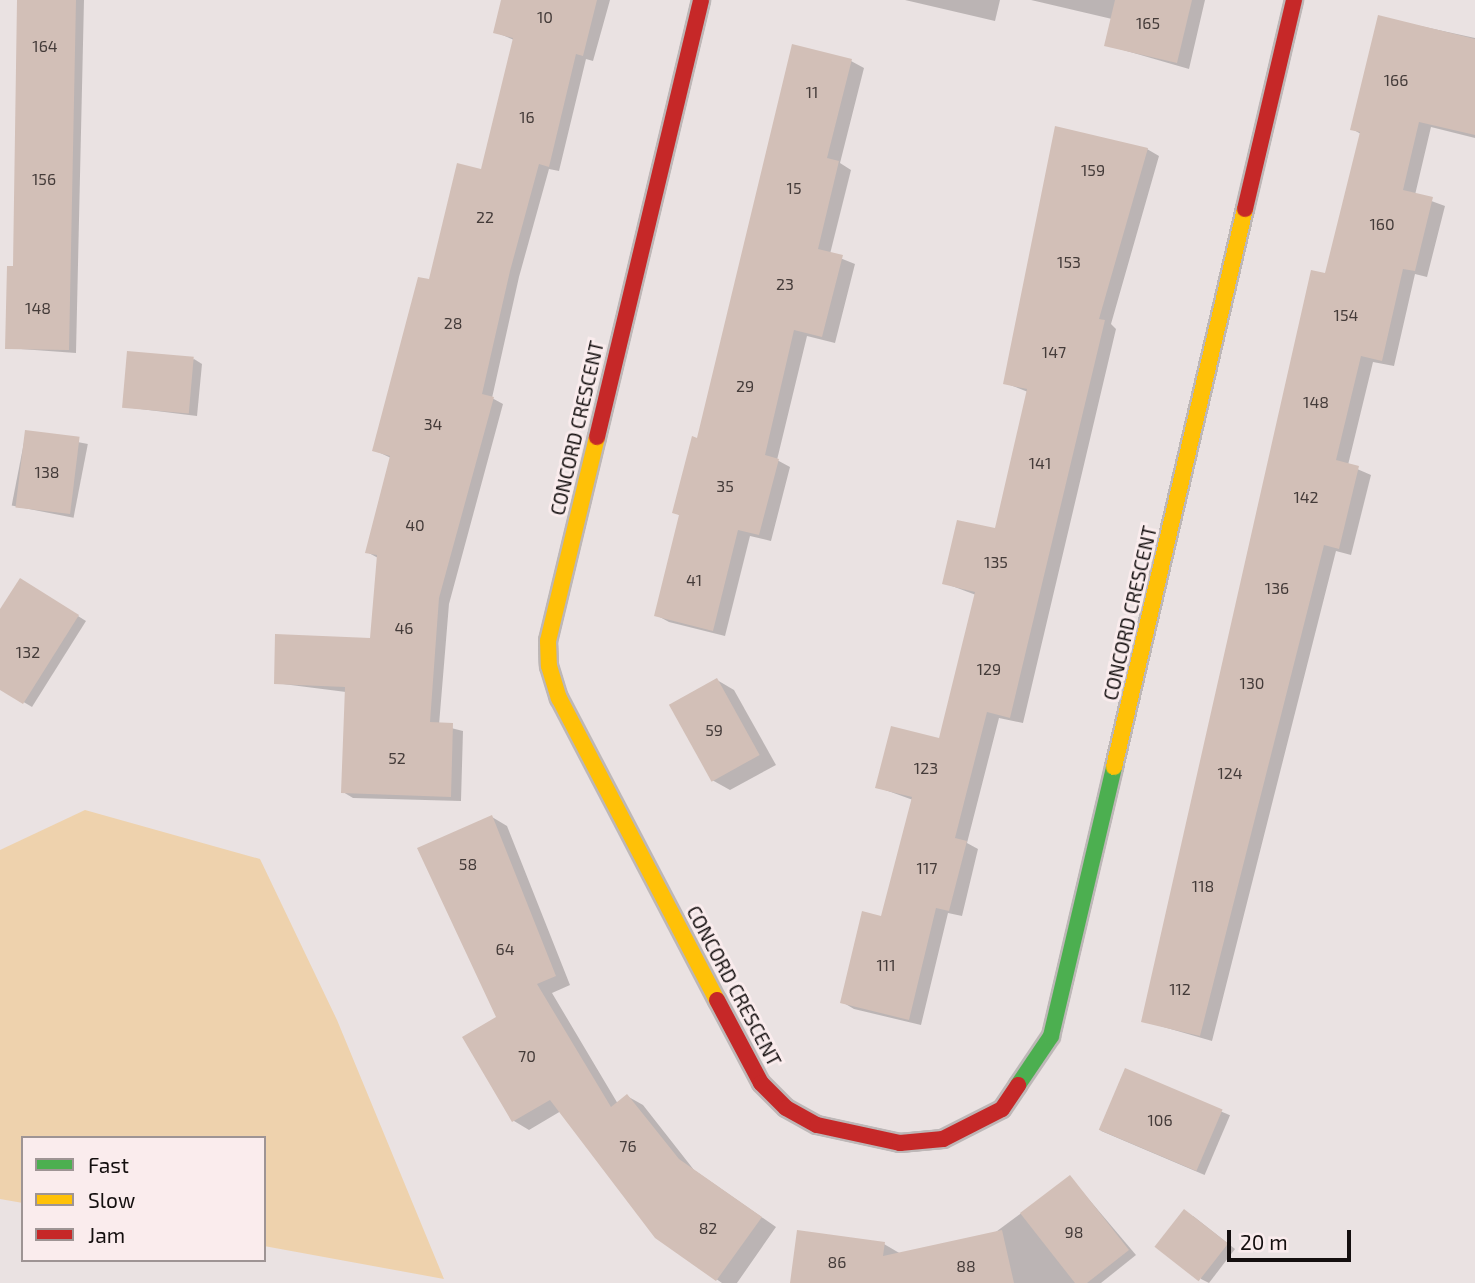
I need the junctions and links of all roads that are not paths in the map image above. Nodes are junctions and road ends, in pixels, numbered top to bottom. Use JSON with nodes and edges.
{"nodes":[{"id":1,"x":701,"y":0,"type":"edge"},
{"id":2,"x":1294,"y":0,"type":"edge"}],
"edges":[{"from":1,"to":2,"type":"street","name":"CONCORD CRESCENT"}]}
